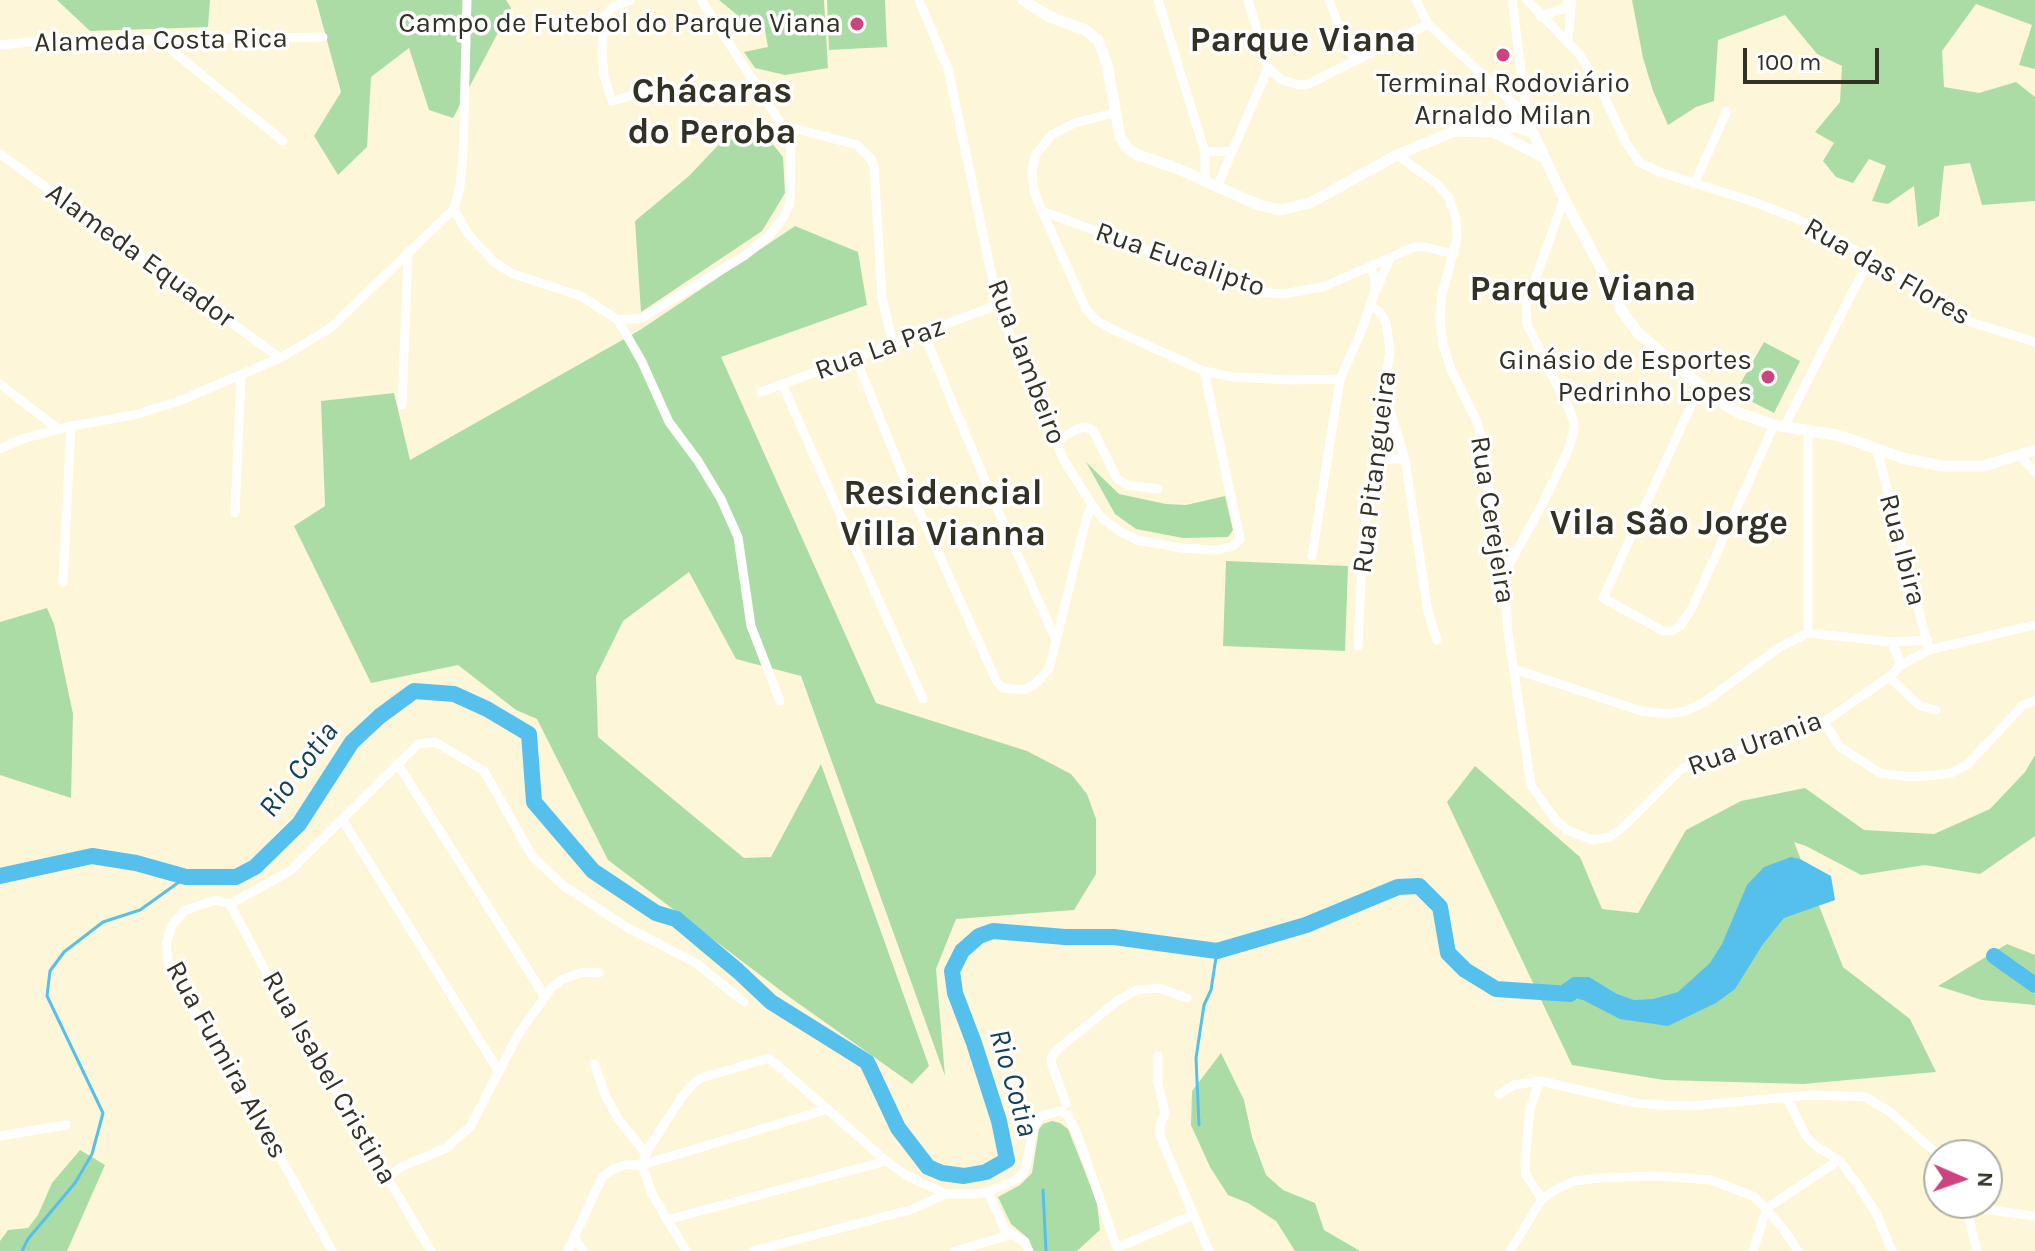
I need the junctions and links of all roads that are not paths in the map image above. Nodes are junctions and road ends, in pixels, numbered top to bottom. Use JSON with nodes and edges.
{"nodes":[{"id":1,"x":467,"y":0,"type":"edge"},
{"id":2,"x":630,"y":0,"type":"edge"},
{"id":3,"x":701,"y":0,"type":"edge"},
{"id":4,"x":919,"y":0,"type":"edge"},
{"id":5,"x":1023,"y":0,"type":"edge"},
{"id":6,"x":1158,"y":0,"type":"edge"},
{"id":7,"x":1248,"y":0,"type":"edge"},
{"id":8,"x":1329,"y":0,"type":"edge"},
{"id":9,"x":1416,"y":0,"type":"edge"},
{"id":10,"x":1512,"y":0,"type":"edge"},
{"id":11,"x":1527,"y":0,"type":"edge"},
{"id":12,"x":1571,"y":0,"type":"edge"},
{"id":13,"x":1540,"y":16,"type":"junction"},
{"id":14,"x":1428,"y":24,"type":"junction"},
{"id":15,"x":323,"y":37,"type":"dead end"},
{"id":16,"x":159,"y":40,"type":"junction"},
{"id":17,"x":1568,"y":41,"type":"junction"},
{"id":18,"x":0,"y":45,"type":"edge"},
{"id":19,"x":1355,"y":60,"type":"junction"},
{"id":20,"x":1268,"y":68,"type":"junction"},
{"id":21,"x":645,"y":92,"type":"dead end"},
{"id":22,"x":1509,"y":100,"type":"junction"},
{"id":23,"x":1727,"y":111,"type":"dead end"},
{"id":24,"x":1114,"y":113,"type":"junction"},
{"id":25,"x":1527,"y":116,"type":"junction"},
{"id":26,"x":782,"y":125,"type":"junction"},
{"id":27,"x":1515,"y":127,"type":"junction"},
{"id":28,"x":1494,"y":132,"type":"junction"},
{"id":29,"x":1535,"y":138,"type":"junction"},
{"id":30,"x":283,"y":141,"type":"dead end"},
{"id":31,"x":1522,"y":145,"type":"junction"},
{"id":32,"x":1232,"y":151,"type":"junction"},
{"id":33,"x":1205,"y":152,"type":"junction"},
{"id":34,"x":0,"y":154,"type":"edge"},
{"id":35,"x":1397,"y":155,"type":"junction"},
{"id":36,"x":1544,"y":158,"type":"junction"},
{"id":37,"x":1205,"y":181,"type":"junction"},
{"id":38,"x":1694,"y":184,"type":"junction"},
{"id":39,"x":1217,"y":187,"type":"junction"},
{"id":40,"x":1564,"y":199,"type":"junction"},
{"id":41,"x":454,"y":209,"type":"junction"},
{"id":42,"x":1042,"y":211,"type":"junction"},
{"id":43,"x":408,"y":251,"type":"junction"},
{"id":44,"x":1454,"y":254,"type":"junction"},
{"id":45,"x":1390,"y":258,"type":"junction"},
{"id":46,"x":1870,"y":258,"type":"junction"},
{"id":47,"x":1370,"y":268,"type":"junction"},
{"id":48,"x":1375,"y":291,"type":"junction"},
{"id":49,"x":998,"y":305,"type":"junction"},
{"id":50,"x":1370,"y":306,"type":"junction"},
{"id":51,"x":618,"y":320,"type":"junction"},
{"id":52,"x":923,"y":332,"type":"junction"},
{"id":53,"x":2035,"y":342,"type":"edge"},
{"id":54,"x":893,"y":344,"type":"junction"},
{"id":55,"x":855,"y":357,"type":"junction"},
{"id":56,"x":280,"y":358,"type":"junction"},
{"id":57,"x":1204,"y":371,"type":"junction"},
{"id":58,"x":241,"y":375,"type":"junction"},
{"id":59,"x":1340,"y":379,"type":"junction"},
{"id":60,"x":0,"y":384,"type":"edge"},
{"id":61,"x":782,"y":384,"type":"junction"},
{"id":62,"x":1700,"y":386,"type":"junction"},
{"id":63,"x":1384,"y":391,"type":"junction"},
{"id":64,"x":761,"y":392,"type":"dead end"},
{"id":65,"x":402,"y":405,"type":"dead end"},
{"id":66,"x":71,"y":426,"type":"junction"},
{"id":67,"x":1779,"y":426,"type":"junction"},
{"id":68,"x":58,"y":429,"type":"junction"},
{"id":69,"x":1808,"y":432,"type":"junction"},
{"id":70,"x":1055,"y":442,"type":"junction"},
{"id":71,"x":0,"y":449,"type":"edge"},
{"id":72,"x":1877,"y":450,"type":"junction"},
{"id":73,"x":2035,"y":450,"type":"edge"},
{"id":74,"x":2020,"y":456,"type":"junction"},
{"id":75,"x":1373,"y":459,"type":"junction"},
{"id":76,"x":1405,"y":459,"type":"junction"},
{"id":77,"x":2035,"y":472,"type":"edge"},
{"id":78,"x":1158,"y":489,"type":"dead end"},
{"id":79,"x":1092,"y":505,"type":"junction"},
{"id":80,"x":235,"y":513,"type":"dead end"},
{"id":81,"x":1312,"y":556,"type":"dead end"},
{"id":82,"x":1504,"y":574,"type":"junction"},
{"id":83,"x":63,"y":582,"type":"dead end"},
{"id":84,"x":2035,"y":625,"type":"edge"},
{"id":85,"x":1808,"y":633,"type":"junction"},
{"id":86,"x":1055,"y":638,"type":"junction"},
{"id":87,"x":1437,"y":640,"type":"dead end"},
{"id":88,"x":1892,"y":642,"type":"junction"},
{"id":89,"x":1927,"y":645,"type":"junction"},
{"id":90,"x":1358,"y":646,"type":"dead end"},
{"id":91,"x":1901,"y":665,"type":"junction"},
{"id":92,"x":1514,"y":669,"type":"junction"},
{"id":93,"x":1889,"y":677,"type":"junction"},
{"id":94,"x":923,"y":699,"type":"dead end"},
{"id":95,"x":780,"y":701,"type":"dead end"},
{"id":96,"x":2035,"y":701,"type":"edge"},
{"id":97,"x":1936,"y":710,"type":"dead end"},
{"id":98,"x":1824,"y":722,"type":"junction"},
{"id":99,"x":399,"y":766,"type":"junction"},
{"id":100,"x":342,"y":819,"type":"junction"},
{"id":101,"x":1593,"y":840,"type":"joint"},
{"id":102,"x":230,"y":904,"type":"junction"},
{"id":103,"x":599,"y":973,"type":"dead end"},
{"id":104,"x":545,"y":997,"type":"junction"},
{"id":105,"x":1187,"y":998,"type":"dead end"},
{"id":106,"x":744,"y":1002,"type":"dead end"},
{"id":107,"x":1158,"y":1056,"type":"dead end"},
{"id":108,"x":594,"y":1064,"type":"dead end"},
{"id":109,"x":498,"y":1070,"type":"junction"},
{"id":110,"x":1540,"y":1081,"type":"junction"},
{"id":111,"x":1499,"y":1094,"type":"dead end"},
{"id":112,"x":1787,"y":1098,"type":"junction"},
{"id":113,"x":1066,"y":1104,"type":"dead end"},
{"id":114,"x":828,"y":1109,"type":"junction"},
{"id":115,"x":66,"y":1125,"type":"dead end"},
{"id":116,"x":0,"y":1136,"type":"edge"},
{"id":117,"x":1923,"y":1141,"type":"edge"},
{"id":118,"x":646,"y":1154,"type":"junction"},
{"id":119,"x":1839,"y":1160,"type":"junction"},
{"id":120,"x":886,"y":1161,"type":"junction"},
{"id":121,"x":642,"y":1165,"type":"junction"},
{"id":122,"x":387,"y":1178,"type":"junction"},
{"id":123,"x":988,"y":1192,"type":"junction"},
{"id":124,"x":946,"y":1194,"type":"junction"},
{"id":125,"x":1542,"y":1199,"type":"junction"},
{"id":126,"x":1767,"y":1208,"type":"junction"},
{"id":127,"x":2003,"y":1211,"type":"edge"},
{"id":128,"x":1193,"y":1215,"type":"junction"},
{"id":129,"x":2035,"y":1216,"type":"edge"},
{"id":130,"x":1969,"y":1219,"type":"edge"},
{"id":131,"x":667,"y":1220,"type":"junction"},
{"id":132,"x":1010,"y":1235,"type":"junction"},
{"id":133,"x":574,"y":1236,"type":"junction"},
{"id":134,"x":1118,"y":1249,"type":"edge"},
{"id":135,"x":332,"y":1251,"type":"edge"},
{"id":136,"x":431,"y":1251,"type":"edge"},
{"id":137,"x":568,"y":1251,"type":"edge"},
{"id":138,"x":583,"y":1251,"type":"edge"},
{"id":139,"x":686,"y":1251,"type":"edge"},
{"id":140,"x":753,"y":1251,"type":"edge"},
{"id":141,"x":955,"y":1251,"type":"edge"},
{"id":142,"x":1029,"y":1251,"type":"edge"},
{"id":143,"x":1209,"y":1251,"type":"edge"},
{"id":144,"x":1510,"y":1251,"type":"edge"},
{"id":145,"x":1753,"y":1251,"type":"edge"},
{"id":146,"x":1798,"y":1251,"type":"edge"},
{"id":147,"x":1892,"y":1251,"type":"edge"},
{"id":148,"x":1977,"y":1251,"type":"edge"}],
"edges":[{"from":1,"to":41,"type":"street"},
{"from":2,"to":21,"type":"street"},
{"from":3,"to":26,"type":"street"},
{"from":4,"to":49,"type":"street","name":"Rua Jambeiro"},
{"from":5,"to":24,"type":"main road"},
{"from":6,"to":33,"type":"street"},
{"from":7,"to":20,"type":"street"},
{"from":8,"to":19,"type":"street"},
{"from":9,"to":14,"type":"street"},
{"from":10,"to":25,"type":"street"},
{"from":11,"to":13,"type":"street","name":"Rua das Flores"},
{"from":12,"to":13,"type":"street"},
{"from":12,"to":17,"type":"street"},
{"from":13,"to":17,"type":"street","name":"Rua das Flores"},
{"from":14,"to":19,"type":"street"},
{"from":14,"to":22,"type":"street"},
{"from":15,"to":16,"type":"street","name":"Alameda Costa Rica"},
{"from":16,"to":18,"type":"street","name":"Alameda Costa Rica"},
{"from":16,"to":30,"type":"street"},
{"from":17,"to":38,"type":"street","name":"Rua das Flores"},
{"from":19,"to":20,"type":"street"},
{"from":20,"to":32,"type":"street"},
{"from":22,"to":25,"type":"street"},
{"from":22,"to":27,"type":"street"},
{"from":23,"to":38,"type":"street"},
{"from":24,"to":37,"type":"main road"},
{"from":24,"to":42,"type":"street"},
{"from":25,"to":29,"type":"street"},
{"from":26,"to":51,"type":"street"},
{"from":26,"to":54,"type":"street"},
{"from":27,"to":28,"type":"main road"},
{"from":27,"to":29,"type":"main road"},
{"from":27,"to":31,"type":"main road"},
{"from":28,"to":31,"type":"main road"},
{"from":28,"to":35,"type":"main road"},
{"from":29,"to":31,"type":"main road"},
{"from":29,"to":36,"type":"main road"},
{"from":31,"to":36,"type":"main road"},
{"from":32,"to":33,"type":"street"},
{"from":32,"to":39,"type":"street"},
{"from":33,"to":37,"type":"street"},
{"from":34,"to":56,"type":"street","name":"Alameda Equador"},
{"from":35,"to":39,"type":"main road"},
{"from":35,"to":44,"type":"street","name":"Rua Cerejeira"},
{"from":36,"to":40,"type":"main road"},
{"from":37,"to":39,"type":"main road"},
{"from":38,"to":46,"type":"street","name":"Rua das Flores"},
{"from":40,"to":62,"type":"main road"},
{"from":40,"to":82,"type":"street"},
{"from":41,"to":43,"type":"street"},
{"from":41,"to":51,"type":"street"},
{"from":42,"to":47,"type":"street","name":"Rua Eucalipto"},
{"from":42,"to":57,"type":"street"},
{"from":43,"to":56,"type":"street"},
{"from":43,"to":65,"type":"street"},
{"from":44,"to":45,"type":"street","name":"Rua Eucalipto"},
{"from":44,"to":82,"type":"street","name":"Rua Cerejeira"},
{"from":45,"to":47,"type":"street","name":"Rua Eucalipto"},
{"from":45,"to":48,"type":"street"},
{"from":46,"to":53,"type":"street","name":"Rua das Flores"},
{"from":46,"to":67,"type":"street"},
{"from":47,"to":48,"type":"street"},
{"from":48,"to":50,"type":"street"},
{"from":49,"to":52,"type":"street","name":"Rua La Paz"},
{"from":49,"to":70,"type":"street","name":"Rua Jambeiro"},
{"from":50,"to":59,"type":"street"},
{"from":50,"to":63,"type":"street","name":"Rua Pitangueira"},
{"from":51,"to":95,"type":"street"},
{"from":52,"to":54,"type":"street","name":"Rua La Paz"},
{"from":52,"to":86,"type":"street"},
{"from":54,"to":55,"type":"street","name":"Rua La Paz"},
{"from":55,"to":61,"type":"street","name":"Rua La Paz"},
{"from":55,"to":86,"type":"street"},
{"from":56,"to":58,"type":"street"},
{"from":57,"to":59,"type":"street"},
{"from":57,"to":79,"type":"street","name":"Rua Jambeiro"},
{"from":58,"to":66,"type":"street"},
{"from":58,"to":80,"type":"street"},
{"from":59,"to":81,"type":"street"},
{"from":60,"to":68,"type":"street"},
{"from":61,"to":64,"type":"street","name":"Rua La Paz"},
{"from":61,"to":94,"type":"street"},
{"from":62,"to":67,"type":"main road"},
{"from":62,"to":67,"type":"street"},
{"from":63,"to":75,"type":"street","name":"Rua Pitangueira"},
{"from":63,"to":76,"type":"street"},
{"from":66,"to":68,"type":"street"},
{"from":66,"to":83,"type":"street"},
{"from":67,"to":69,"type":"main road"},
{"from":68,"to":71,"type":"street"},
{"from":69,"to":72,"type":"main road"},
{"from":69,"to":85,"type":"street"},
{"from":70,"to":78,"type":"street"},
{"from":70,"to":79,"type":"street","name":"Rua Jambeiro"},
{"from":72,"to":74,"type":"main road"},
{"from":72,"to":89,"type":"street","name":"Rua Ibira"},
{"from":73,"to":74,"type":"main road"},
{"from":74,"to":77,"type":"street"},
{"from":75,"to":76,"type":"street"},
{"from":75,"to":90,"type":"street","name":"Rua Pitangueira"},
{"from":76,"to":87,"type":"street"},
{"from":79,"to":86,"type":"street"},
{"from":82,"to":92,"type":"street","name":"Rua Cerejeira"},
{"from":84,"to":89,"type":"street"},
{"from":85,"to":88,"type":"street"},
{"from":85,"to":92,"type":"street"},
{"from":88,"to":89,"type":"street"},
{"from":88,"to":91,"type":"street"},
{"from":89,"to":91,"type":"street","name":"Rua Urania"},
{"from":91,"to":93,"type":"street","name":"Rua Urania"},
{"from":92,"to":101,"type":"street","name":"Rua Cerejeira"},
{"from":93,"to":97,"type":"street"},
{"from":93,"to":98,"type":"street","name":"Rua Urania"},
{"from":96,"to":98,"type":"street"},
{"from":98,"to":101,"type":"street","name":"Rua Urania"},
{"from":99,"to":100,"type":"street"},
{"from":99,"to":104,"type":"street"},
{"from":99,"to":106,"type":"street"},
{"from":100,"to":102,"type":"street"},
{"from":100,"to":109,"type":"street"},
{"from":102,"to":122,"type":"street","name":"Rua Isabel Cristina"},
{"from":102,"to":135,"type":"street","name":"Rua Fumira Alves"},
{"from":103,"to":104,"type":"street"},
{"from":104,"to":109,"type":"street"},
{"from":105,"to":113,"type":"street"},
{"from":107,"to":128,"type":"street"},
{"from":108,"to":118,"type":"street"},
{"from":109,"to":122,"type":"street"},
{"from":110,"to":111,"type":"street"},
{"from":110,"to":112,"type":"street"},
{"from":110,"to":125,"type":"street"},
{"from":112,"to":117,"type":"street"},
{"from":112,"to":119,"type":"street"},
{"from":114,"to":118,"type":"street"},
{"from":114,"to":120,"type":"street"},
{"from":114,"to":121,"type":"street"},
{"from":115,"to":116,"type":"street"},
{"from":118,"to":121,"type":"street"},
{"from":119,"to":126,"type":"street"},
{"from":119,"to":147,"type":"street"},
{"from":120,"to":124,"type":"street"},
{"from":120,"to":131,"type":"street"},
{"from":121,"to":131,"type":"street"},
{"from":121,"to":133,"type":"street"},
{"from":122,"to":136,"type":"street","name":"Rua Isabel Cristina"},
{"from":123,"to":124,"type":"street"},
{"from":123,"to":132,"type":"street"},
{"from":123,"to":134,"type":"street"},
{"from":124,"to":140,"type":"street"},
{"from":125,"to":126,"type":"street"},
{"from":125,"to":144,"type":"street"},
{"from":126,"to":145,"type":"street"},
{"from":126,"to":146,"type":"street"},
{"from":127,"to":129,"type":"street"},
{"from":128,"to":134,"type":"street"},
{"from":128,"to":143,"type":"street"},
{"from":130,"to":148,"type":"street"},
{"from":131,"to":139,"type":"street"},
{"from":132,"to":141,"type":"street"},
{"from":132,"to":142,"type":"street"},
{"from":133,"to":137,"type":"street"},
{"from":133,"to":138,"type":"street"}]}
